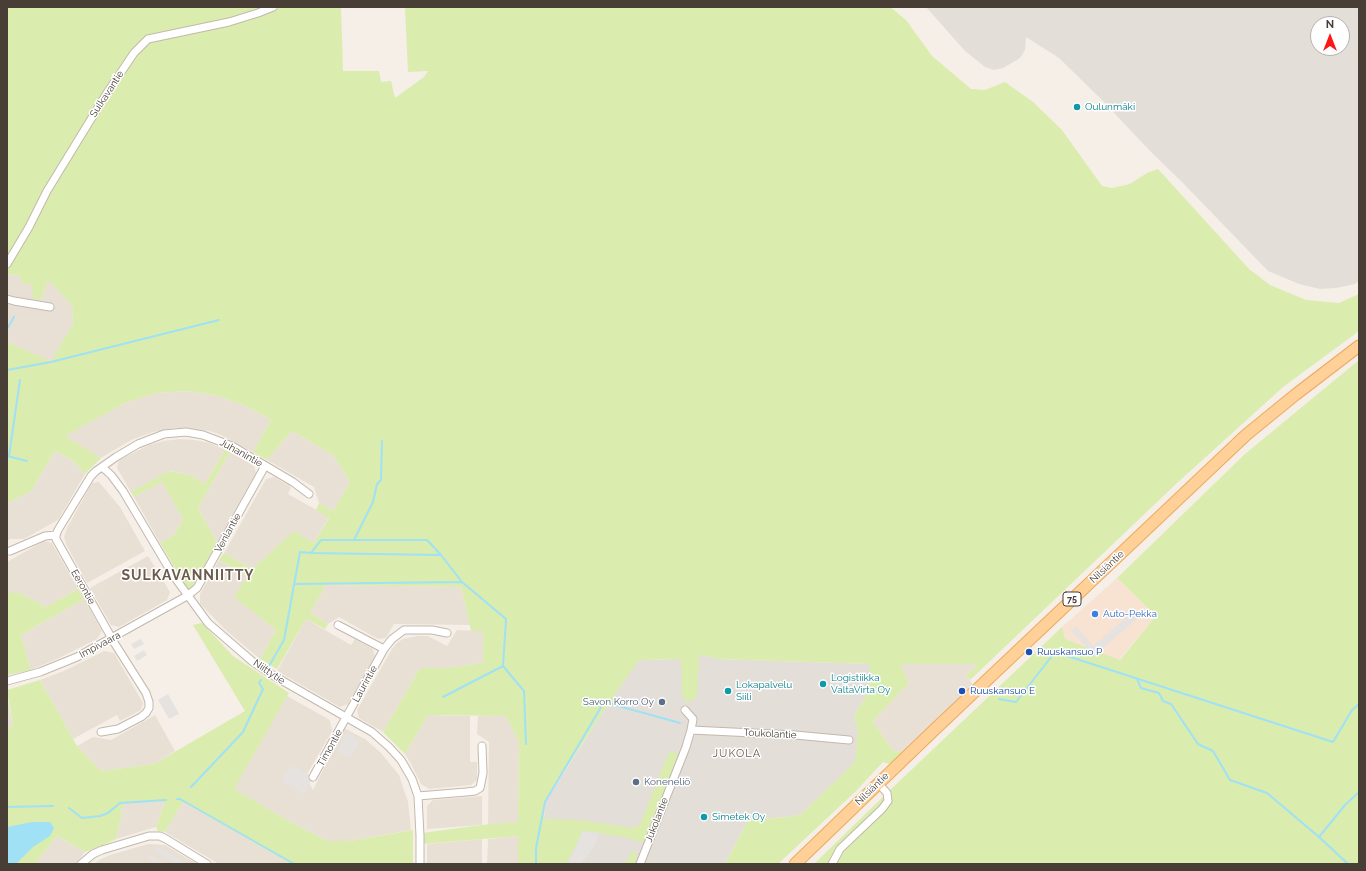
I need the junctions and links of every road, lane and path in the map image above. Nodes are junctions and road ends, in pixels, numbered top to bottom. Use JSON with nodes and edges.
{"nodes":[{"id":1,"x":273,"y":7,"type":"edge"},
{"id":2,"x":7,"y":264,"type":"edge"},
{"id":3,"x":7,"y":299,"type":"edge"},
{"id":4,"x":50,"y":307,"type":"dead end"},
{"id":5,"x":1359,"y":346,"type":"edge"},
{"id":6,"x":265,"y":466,"type":"junction"},
{"id":7,"x":102,"y":467,"type":"junction"},
{"id":8,"x":309,"y":494,"type":"dead end"},
{"id":9,"x":56,"y":535,"type":"junction"},
{"id":10,"x":10,"y":551,"type":"dead end"},
{"id":11,"x":187,"y":596,"type":"junction"},
{"id":12,"x":338,"y":625,"type":"dead end"},
{"id":13,"x":447,"y":633,"type":"dead end"},
{"id":14,"x":112,"y":638,"type":"junction"},
{"id":15,"x":384,"y":649,"type":"junction"},
{"id":16,"x":7,"y":681,"type":"edge"},
{"id":17,"x":685,"y":710,"type":"dead end"},
{"id":18,"x":346,"y":718,"type":"junction"},
{"id":19,"x":691,"y":730,"type":"junction"},
{"id":20,"x":101,"y":732,"type":"dead end"},
{"id":21,"x":849,"y":740,"type":"dead end"},
{"id":22,"x":482,"y":746,"type":"dead end"},
{"id":23,"x":313,"y":778,"type":"dead end"},
{"id":24,"x":878,"y":783,"type":"junction"},
{"id":25,"x":418,"y":796,"type":"junction"},
{"id":26,"x":81,"y":864,"type":"edge"},
{"id":27,"x":207,"y":864,"type":"edge"},
{"id":28,"x":420,"y":864,"type":"edge"},
{"id":29,"x":640,"y":864,"type":"edge"},
{"id":30,"x":795,"y":864,"type":"edge"},
{"id":31,"x":832,"y":864,"type":"edge"}],
"edges":[{"from":1,"to":2,"type":"street","name":"Sulkavantie"},
{"from":3,"to":4,"type":"street"},
{"from":5,"to":24,"type":"main road","name":"Nilsiäntie","number":"75"},
{"from":6,"to":7,"type":"street","name":"Juhanintie"},
{"from":6,"to":8,"type":"street","name":"Juhanintie"},
{"from":6,"to":11,"type":"street","name":"Venlantie"},
{"from":7,"to":9,"type":"street"},
{"from":7,"to":11,"type":"street","name":"Niittytie"},
{"from":9,"to":10,"type":"street"},
{"from":9,"to":14,"type":"street","name":"Eerontie"},
{"from":11,"to":14,"type":"street","name":"Impivaara"},
{"from":11,"to":18,"type":"street","name":"Niittytie"},
{"from":12,"to":15,"type":"street"},
{"from":13,"to":15,"type":"street","name":"Laurintie"},
{"from":14,"to":16,"type":"street","name":"Impivaara"},
{"from":14,"to":20,"type":"street","name":"Eerontie"},
{"from":15,"to":18,"type":"street","name":"Laurintie"},
{"from":17,"to":19,"type":"street","name":"Jukolantie"},
{"from":18,"to":23,"type":"street","name":"Timontie"},
{"from":18,"to":25,"type":"street","name":"Niittytie"},
{"from":19,"to":21,"type":"street","name":"Toukolantie"},
{"from":19,"to":29,"type":"street","name":"Jukolantie"},
{"from":22,"to":25,"type":"street"},
{"from":24,"to":30,"type":"main road","name":"Nilsiäntie","number":"75"},
{"from":24,"to":31,"type":"street"},
{"from":25,"to":28,"type":"street","name":"Niittytie"},
{"from":26,"to":27,"type":"street"}]}
